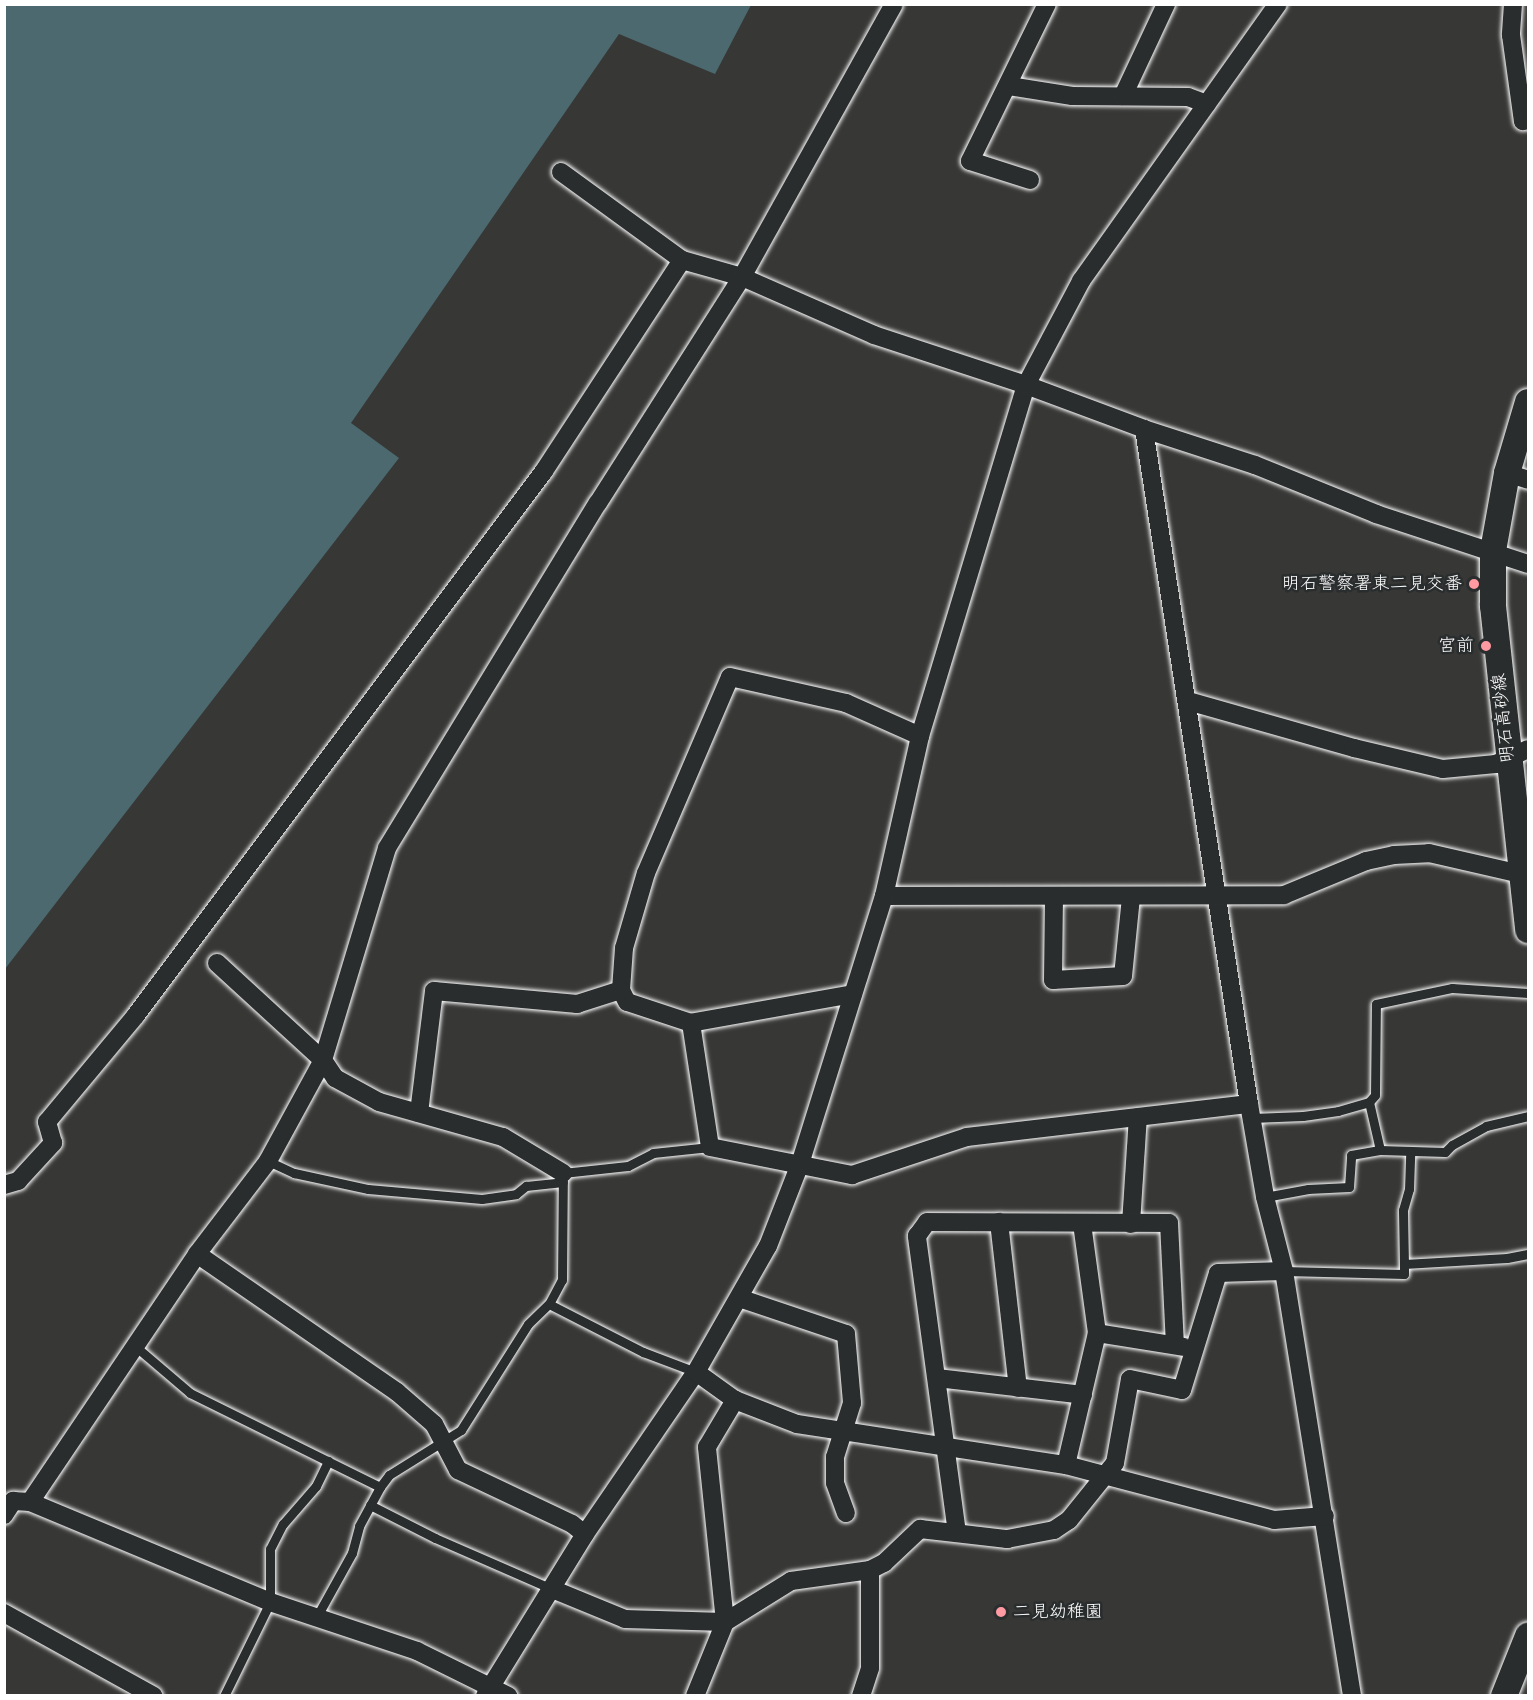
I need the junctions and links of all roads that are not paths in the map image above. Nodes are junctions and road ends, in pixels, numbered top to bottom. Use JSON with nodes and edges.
{"nodes":[{"id":1,"x":894,"y":4,"type":"edge"},
{"id":2,"x":1047,"y":4,"type":"edge"},
{"id":3,"x":1166,"y":4,"type":"edge"},
{"id":4,"x":1278,"y":4,"type":"edge"},
{"id":5,"x":1513,"y":4,"type":"edge"},
{"id":6,"x":1009,"y":86,"type":"junction"},
{"id":7,"x":1123,"y":96,"type":"junction"},
{"id":8,"x":1207,"y":104,"type":"junction"},
{"id":9,"x":1528,"y":120,"type":"edge"},
{"id":10,"x":561,"y":172,"type":"dead end"},
{"id":11,"x":1030,"y":180,"type":"dead end"},
{"id":12,"x":682,"y":260,"type":"junction"},
{"id":13,"x":742,"y":277,"type":"junction"},
{"id":14,"x":1026,"y":384,"type":"junction"},
{"id":15,"x":1528,"y":402,"type":"edge"},
{"id":16,"x":1144,"y":429,"type":"junction"},
{"id":17,"x":1518,"y":476,"type":"edge"},
{"id":18,"x":1493,"y":551,"type":"junction"},
{"id":19,"x":1528,"y":564,"type":"edge"},
{"id":20,"x":1188,"y":701,"type":"junction"},
{"id":21,"x":920,"y":736,"type":"junction"},
{"id":22,"x":1518,"y":753,"type":"edge"},
{"id":23,"x":1521,"y":874,"type":"junction"},
{"id":24,"x":884,"y":896,"type":"junction"},
{"id":25,"x":1054,"y":897,"type":"junction"},
{"id":26,"x":1131,"y":897,"type":"junction"},
{"id":27,"x":1218,"y":897,"type":"junction"},
{"id":28,"x":1527,"y":902,"type":"edge"},
{"id":29,"x":1528,"y":930,"type":"edge"},
{"id":30,"x":217,"y":963,"type":"dead end"},
{"id":31,"x":621,"y":990,"type":"junction"},
{"id":32,"x":1528,"y":993,"type":"edge"},
{"id":33,"x":853,"y":994,"type":"junction"},
{"id":34,"x":691,"y":1023,"type":"junction"},
{"id":35,"x":323,"y":1060,"type":"junction"},
{"id":36,"x":1369,"y":1102,"type":"junction"},
{"id":37,"x":1251,"y":1111,"type":"junction"},
{"id":38,"x":419,"y":1113,"type":"junction"},
{"id":39,"x":1528,"y":1116,"type":"edge"},
{"id":40,"x":1138,"y":1117,"type":"junction"},
{"id":41,"x":710,"y":1147,"type":"junction"},
{"id":42,"x":1380,"y":1150,"type":"junction"},
{"id":43,"x":1410,"y":1151,"type":"junction"},
{"id":44,"x":268,"y":1161,"type":"junction"},
{"id":45,"x":800,"y":1164,"type":"junction"},
{"id":46,"x":563,"y":1177,"type":"junction"},
{"id":47,"x":4,"y":1185,"type":"edge"},
{"id":48,"x":1265,"y":1197,"type":"junction"},
{"id":49,"x":999,"y":1222,"type":"junction"},
{"id":50,"x":1082,"y":1223,"type":"junction"},
{"id":51,"x":1131,"y":1224,"type":"junction"},
{"id":52,"x":197,"y":1254,"type":"junction"},
{"id":53,"x":1528,"y":1254,"type":"edge"},
{"id":54,"x":1404,"y":1264,"type":"junction"},
{"id":55,"x":1284,"y":1270,"type":"junction"},
{"id":56,"x":738,"y":1298,"type":"junction"},
{"id":57,"x":549,"y":1304,"type":"junction"},
{"id":58,"x":1097,"y":1333,"type":"junction"},
{"id":59,"x":1175,"y":1345,"type":"junction"},
{"id":60,"x":135,"y":1346,"type":"junction"},
{"id":61,"x":1195,"y":1348,"type":"junction"},
{"id":62,"x":696,"y":1372,"type":"junction"},
{"id":63,"x":937,"y":1378,"type":"junction"},
{"id":64,"x":1018,"y":1388,"type":"junction"},
{"id":65,"x":1083,"y":1395,"type":"junction"},
{"id":66,"x":735,"y":1400,"type":"junction"},
{"id":67,"x":843,"y":1432,"type":"junction"},
{"id":68,"x":443,"y":1442,"type":"junction"},
{"id":69,"x":948,"y":1448,"type":"junction"},
{"id":70,"x":328,"y":1461,"type":"junction"},
{"id":71,"x":1066,"y":1465,"type":"junction"},
{"id":72,"x":1104,"y":1474,"type":"junction"},
{"id":73,"x":380,"y":1487,"type":"junction"},
{"id":74,"x":13,"y":1503,"type":"edge"},
{"id":75,"x":370,"y":1505,"type":"junction"},
{"id":76,"x":846,"y":1513,"type":"dead end"},
{"id":77,"x":1325,"y":1516,"type":"junction"},
{"id":78,"x":957,"y":1533,"type":"junction"},
{"id":79,"x":585,"y":1534,"type":"junction"},
{"id":80,"x":870,"y":1570,"type":"junction"},
{"id":81,"x":552,"y":1589,"type":"junction"},
{"id":82,"x":270,"y":1602,"type":"junction"},
{"id":83,"x":4,"y":1613,"type":"edge"},
{"id":84,"x":316,"y":1618,"type":"junction"},
{"id":85,"x":725,"y":1622,"type":"junction"},
{"id":86,"x":1528,"y":1636,"type":"edge"},
{"id":87,"x":487,"y":1692,"type":"edge"},
{"id":88,"x":153,"y":1695,"type":"edge"},
{"id":89,"x":224,"y":1695,"type":"edge"},
{"id":90,"x":508,"y":1695,"type":"edge"},
{"id":91,"x":695,"y":1695,"type":"edge"},
{"id":92,"x":861,"y":1695,"type":"edge"},
{"id":93,"x":1352,"y":1695,"type":"edge"},
{"id":94,"x":1504,"y":1695,"type":"edge"}],
"edges":[{"from":1,"to":13,"type":"street"},
{"from":2,"to":6,"type":"street"},
{"from":3,"to":7,"type":"street"},
{"from":4,"to":8,"type":"street"},
{"from":5,"to":9,"type":"street"},
{"from":6,"to":7,"type":"street"},
{"from":6,"to":11,"type":"street"},
{"from":7,"to":8,"type":"street"},
{"from":8,"to":14,"type":"street"},
{"from":10,"to":12,"type":"street"},
{"from":12,"to":13,"type":"street"},
{"from":12,"to":47,"type":"street"},
{"from":13,"to":14,"type":"street"},
{"from":13,"to":35,"type":"street"},
{"from":14,"to":16,"type":"street"},
{"from":14,"to":21,"type":"street"},
{"from":15,"to":17,"type":"main road","name":"明石高砂線"},
{"from":16,"to":18,"type":"street"},
{"from":16,"to":20,"type":"street"},
{"from":17,"to":18,"type":"main road","name":"明石高砂線"},
{"from":18,"to":19,"type":"street"},
{"from":18,"to":22,"type":"main road","name":"明石高砂線"},
{"from":20,"to":22,"type":"street"},
{"from":20,"to":27,"type":"street"},
{"from":21,"to":24,"type":"street"},
{"from":21,"to":31,"type":"street"},
{"from":22,"to":23,"type":"main road","name":"明石高砂線"},
{"from":23,"to":27,"type":"street"},
{"from":23,"to":28,"type":"main road","name":"明石高砂線"},
{"from":24,"to":25,"type":"street"},
{"from":24,"to":33,"type":"street"},
{"from":25,"to":26,"type":"street"},
{"from":25,"to":26,"type":"street"},
{"from":26,"to":27,"type":"street"},
{"from":27,"to":37,"type":"street"},
{"from":28,"to":29,"type":"main road","name":"明石高砂線"},
{"from":30,"to":35,"type":"street"},
{"from":31,"to":34,"type":"street"},
{"from":31,"to":38,"type":"street"},
{"from":32,"to":36,"type":"lane"},
{"from":33,"to":34,"type":"street"},
{"from":33,"to":45,"type":"street"},
{"from":34,"to":41,"type":"street"},
{"from":35,"to":38,"type":"street"},
{"from":35,"to":44,"type":"street"},
{"from":36,"to":37,"type":"lane"},
{"from":36,"to":42,"type":"lane"},
{"from":37,"to":40,"type":"street"},
{"from":37,"to":48,"type":"street"},
{"from":38,"to":46,"type":"street"},
{"from":39,"to":43,"type":"lane"},
{"from":40,"to":45,"type":"street"},
{"from":40,"to":51,"type":"street"},
{"from":41,"to":45,"type":"street"},
{"from":41,"to":46,"type":"lane"},
{"from":42,"to":43,"type":"lane"},
{"from":42,"to":48,"type":"lane"},
{"from":43,"to":54,"type":"lane"},
{"from":44,"to":46,"type":"lane"},
{"from":44,"to":52,"type":"street"},
{"from":45,"to":56,"type":"street"},
{"from":46,"to":57,"type":"lane"},
{"from":48,"to":55,"type":"street"},
{"from":49,"to":50,"type":"street"},
{"from":49,"to":63,"type":"street"},
{"from":49,"to":64,"type":"street"},
{"from":50,"to":51,"type":"street"},
{"from":50,"to":58,"type":"street"},
{"from":51,"to":59,"type":"street"},
{"from":52,"to":60,"type":"street"},
{"from":52,"to":68,"type":"street"},
{"from":53,"to":54,"type":"lane"},
{"from":54,"to":55,"type":"lane"},
{"from":55,"to":61,"type":"street"},
{"from":55,"to":77,"type":"street"},
{"from":56,"to":62,"type":"street"},
{"from":56,"to":67,"type":"street"},
{"from":57,"to":62,"type":"lane"},
{"from":57,"to":68,"type":"lane"},
{"from":58,"to":59,"type":"street"},
{"from":58,"to":65,"type":"street"},
{"from":59,"to":61,"type":"street"},
{"from":60,"to":70,"type":"lane"},
{"from":60,"to":74,"type":"street"},
{"from":61,"to":72,"type":"street"},
{"from":62,"to":66,"type":"street"},
{"from":62,"to":79,"type":"street"},
{"from":63,"to":64,"type":"street"},
{"from":63,"to":69,"type":"street"},
{"from":64,"to":65,"type":"street"},
{"from":65,"to":71,"type":"street"},
{"from":66,"to":67,"type":"street"},
{"from":66,"to":85,"type":"street"},
{"from":67,"to":69,"type":"street"},
{"from":67,"to":76,"type":"street"},
{"from":68,"to":73,"type":"lane"},
{"from":68,"to":79,"type":"street"},
{"from":69,"to":71,"type":"street"},
{"from":69,"to":78,"type":"street"},
{"from":70,"to":73,"type":"lane"},
{"from":70,"to":82,"type":"lane"},
{"from":71,"to":72,"type":"street"},
{"from":72,"to":77,"type":"street"},
{"from":72,"to":78,"type":"street"},
{"from":73,"to":75,"type":"lane"},
{"from":74,"to":82,"type":"street"},
{"from":75,"to":81,"type":"lane"},
{"from":75,"to":84,"type":"lane"},
{"from":77,"to":93,"type":"street"},
{"from":78,"to":80,"type":"street"},
{"from":79,"to":81,"type":"street"},
{"from":80,"to":85,"type":"street"},
{"from":80,"to":92,"type":"street"},
{"from":81,"to":85,"type":"street"},
{"from":81,"to":87,"type":"street"},
{"from":82,"to":84,"type":"street"},
{"from":82,"to":89,"type":"lane"},
{"from":83,"to":88,"type":"street"},
{"from":84,"to":87,"type":"street"},
{"from":85,"to":91,"type":"street"},
{"from":86,"to":94,"type":"main road"},
{"from":87,"to":90,"type":"street"}]}
